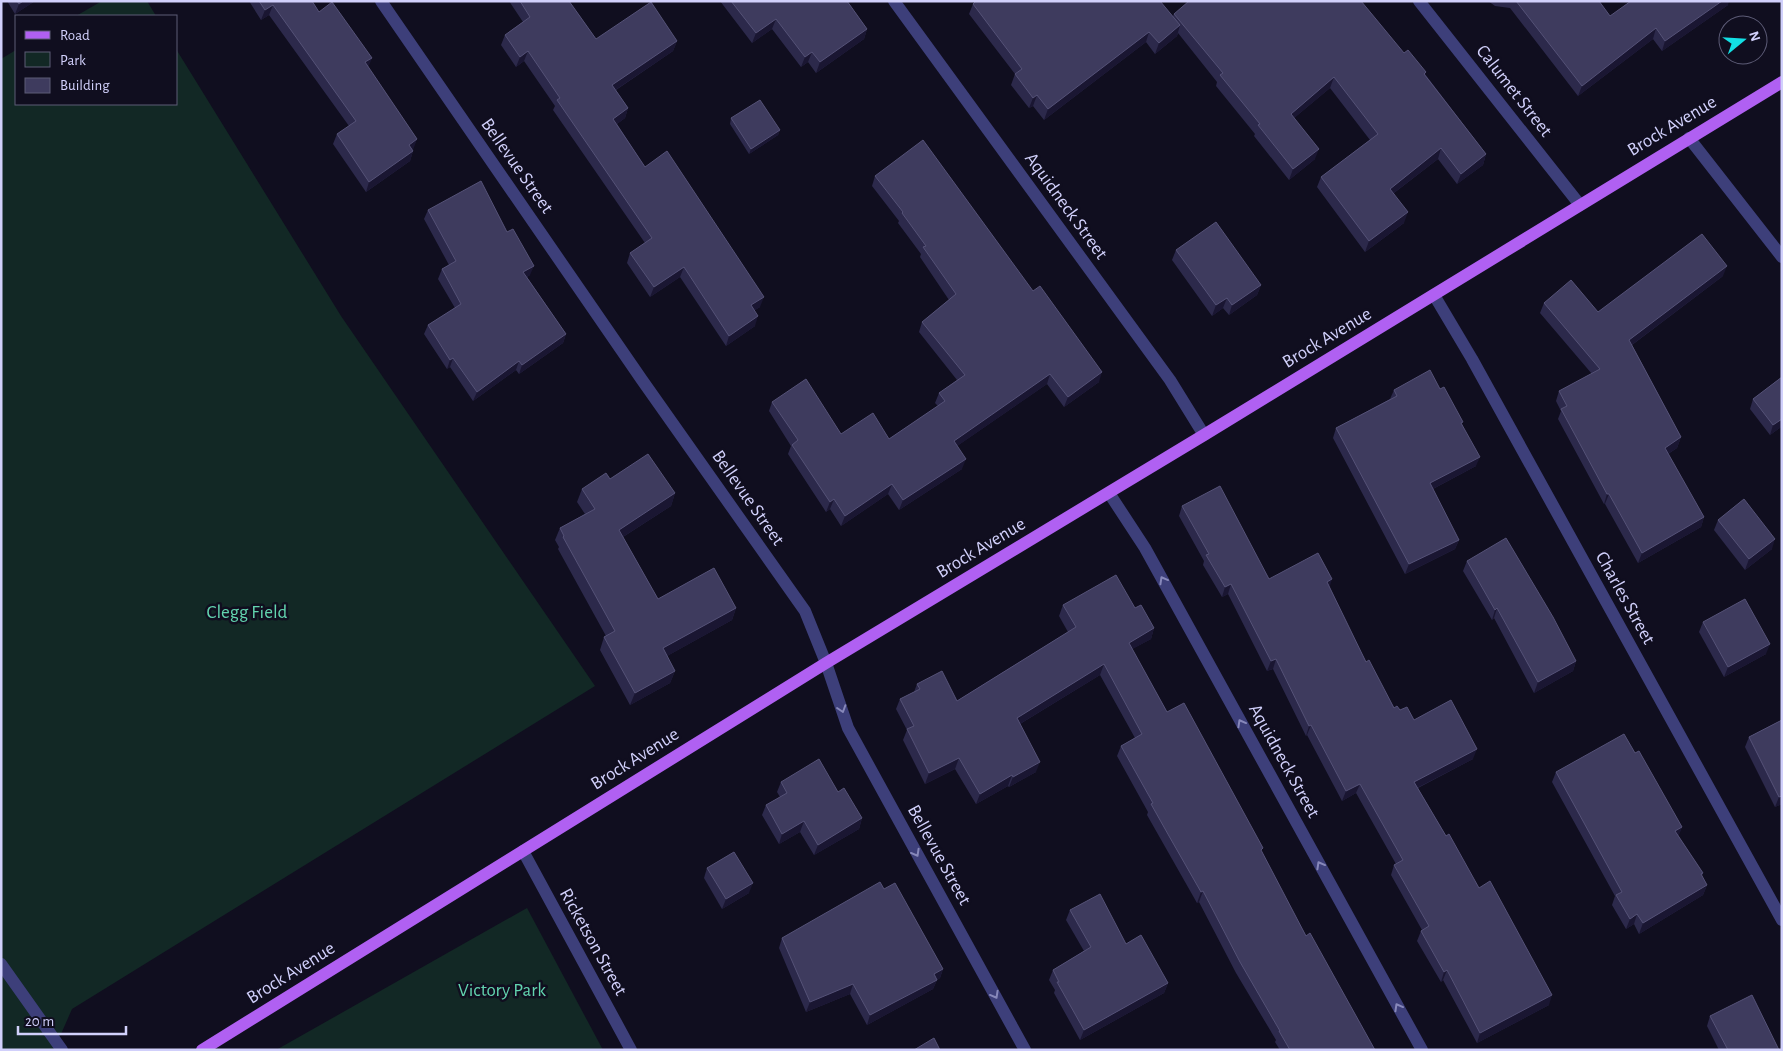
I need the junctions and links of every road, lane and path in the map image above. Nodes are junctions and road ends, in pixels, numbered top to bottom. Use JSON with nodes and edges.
{"nodes":[{"id":1,"x":381,"y":1,"type":"edge"},
{"id":2,"x":894,"y":1,"type":"edge"},
{"id":3,"x":1419,"y":1,"type":"edge"},
{"id":4,"x":1782,"y":82,"type":"edge"},
{"id":5,"x":1689,"y":138,"type":"junction"},
{"id":6,"x":1580,"y":205,"type":"junction"},
{"id":7,"x":1782,"y":257,"type":"edge"},
{"id":8,"x":1434,"y":295,"type":"junction"},
{"id":9,"x":1204,"y":435,"type":"junction"},
{"id":10,"x":1109,"y":492,"type":"junction"},
{"id":11,"x":826,"y":663,"type":"junction"},
{"id":12,"x":523,"y":852,"type":"junction"},
{"id":13,"x":1782,"y":920,"type":"edge"},
{"id":14,"x":1,"y":964,"type":"edge"},
{"id":15,"x":62,"y":1050,"type":"edge"},
{"id":16,"x":202,"y":1050,"type":"edge"},
{"id":17,"x":631,"y":1050,"type":"edge"},
{"id":18,"x":1025,"y":1050,"type":"edge"},
{"id":19,"x":1422,"y":1050,"type":"edge"}],
"edges":[{"from":1,"to":11,"type":"street","name":"Bellevue Street"},
{"from":2,"to":9,"type":"street","name":"Aquidneck Street"},
{"from":3,"to":6,"type":"street","name":"Calumet Street"},
{"from":4,"to":5,"type":"main road","name":"Brock Avenue"},
{"from":5,"to":6,"type":"main road","name":"Brock Avenue"},
{"from":5,"to":7,"type":"street"},
{"from":6,"to":8,"type":"main road","name":"Brock Avenue"},
{"from":8,"to":9,"type":"main road","name":"Brock Avenue"},
{"from":8,"to":13,"type":"street","name":"Charles Street"},
{"from":9,"to":10,"type":"main road","name":"Brock Avenue"},
{"from":10,"to":11,"type":"main road","name":"Brock Avenue"},
{"from":19,"to":10,"type":"street","name":"Aquidneck Street","one_way":true},
{"from":11,"to":12,"type":"main road","name":"Brock Avenue"},
{"from":11,"to":18,"type":"street","name":"Bellevue Street","one_way":true},
{"from":12,"to":16,"type":"main road","name":"Brock Avenue"},
{"from":12,"to":17,"type":"street","name":"Ricketson Street"},
{"from":14,"to":15,"type":"street"}]}
